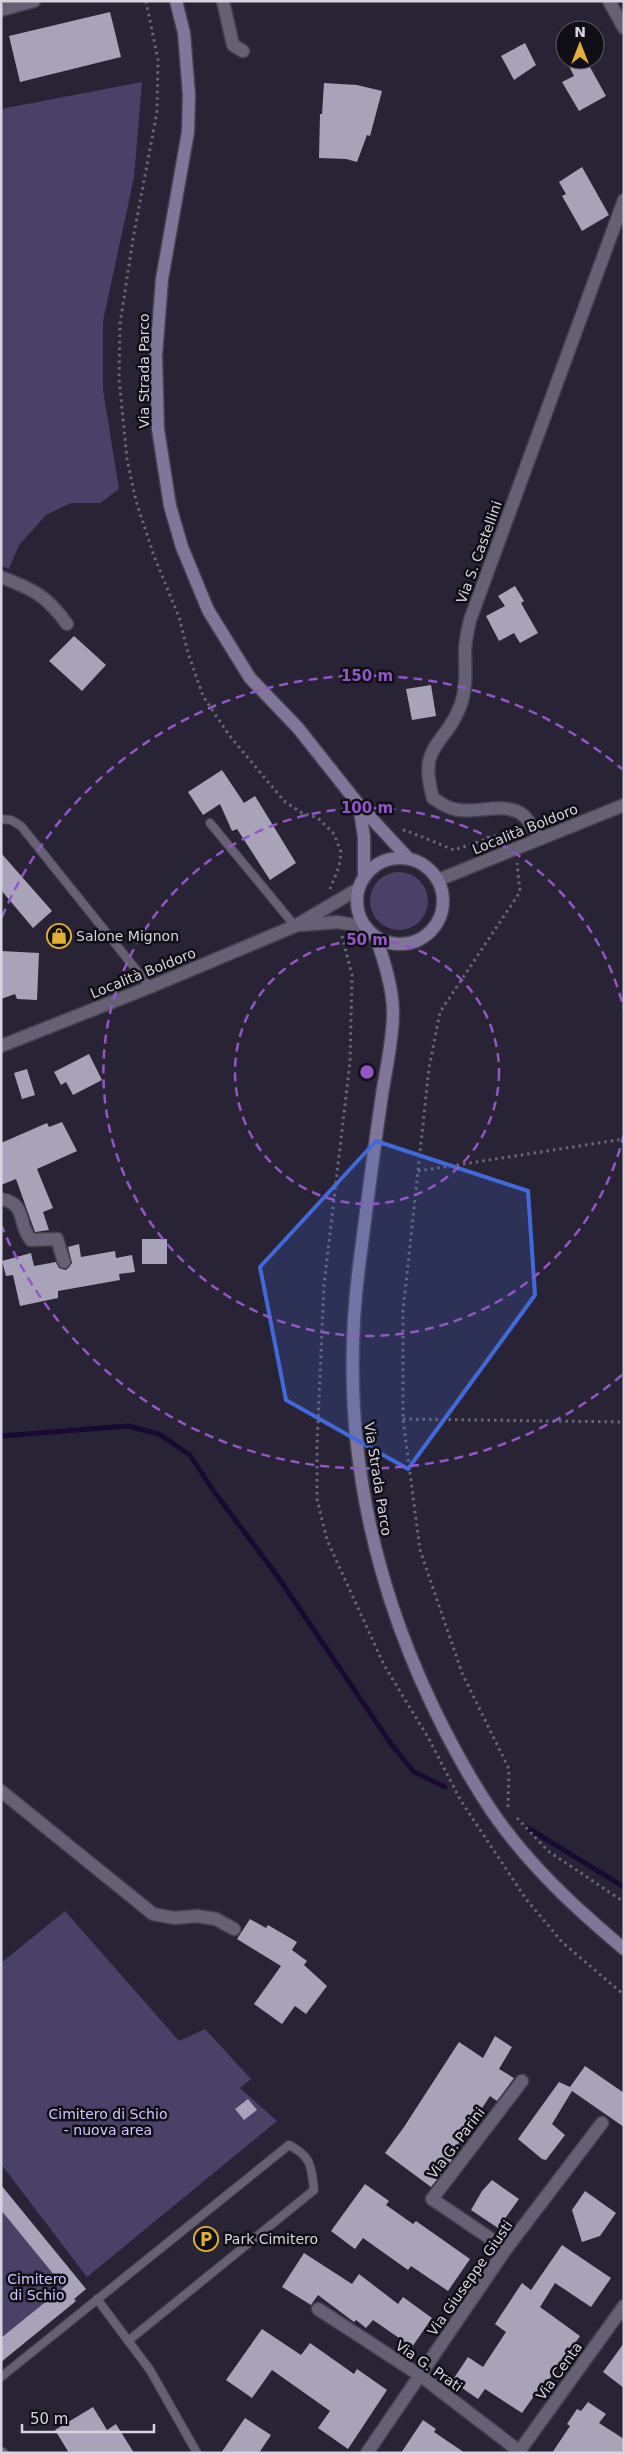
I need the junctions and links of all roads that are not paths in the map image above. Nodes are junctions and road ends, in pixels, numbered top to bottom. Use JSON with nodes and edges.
{"nodes":[{"id":1,"x":34,"y":1,"type":"edge"},
{"id":2,"x":176,"y":1,"type":"edge"},
{"id":3,"x":223,"y":1,"type":"edge"},
{"id":4,"x":609,"y":1,"type":"edge"},
{"id":5,"x":1,"y":10,"type":"edge"},
{"id":6,"x":624,"y":28,"type":"edge"},
{"id":7,"x":243,"y":51,"type":"dead end"},
{"id":8,"x":624,"y":200,"type":"edge"},
{"id":9,"x":1,"y":577,"type":"edge"},
{"id":10,"x":67,"y":624,"type":"dead end"},
{"id":11,"x":359,"y":805,"type":"junction"},
{"id":12,"x":624,"y":805,"type":"edge"},
{"id":13,"x":1,"y":819,"type":"edge"},
{"id":14,"x":210,"y":823,"type":"dead end"},
{"id":15,"x":540,"y":839,"type":"junction"},
{"id":16,"x":409,"y":859,"type":"junction"},
{"id":17,"x":438,"y":880,"type":"junction"},
{"id":18,"x":361,"y":883,"type":"junction"},
{"id":19,"x":294,"y":926,"type":"junction"},
{"id":20,"x":365,"y":927,"type":"junction"},
{"id":21,"x":376,"y":937,"type":"junction"},
{"id":22,"x":150,"y":987,"type":"junction"},
{"id":23,"x":1,"y":1046,"type":"edge"},
{"id":24,"x":1,"y":1199,"type":"edge"},
{"id":25,"x":64,"y":1262,"type":"dead end"},
{"id":26,"x":1,"y":1791,"type":"edge"},
{"id":27,"x":234,"y":1929,"type":"dead end"},
{"id":28,"x":624,"y":1949,"type":"edge"},
{"id":29,"x":522,"y":2081,"type":"dead end"},
{"id":30,"x":602,"y":2124,"type":"dead end"},
{"id":31,"x":506,"y":2249,"type":"junction"},
{"id":32,"x":97,"y":2299,"type":"junction"},
{"id":33,"x":624,"y":2306,"type":"edge"},
{"id":34,"x":318,"y":2309,"type":"dead end"},
{"id":35,"x":128,"y":2341,"type":"junction"},
{"id":36,"x":421,"y":2376,"type":"junction"},
{"id":37,"x":1,"y":2377,"type":"edge"},
{"id":38,"x":518,"y":2452,"type":"edge"},
{"id":39,"x":197,"y":2453,"type":"edge"},
{"id":40,"x":367,"y":2453,"type":"edge"}],
"edges":[{"from":1,"to":5,"type":"street"},
{"from":2,"to":11,"type":"main road","name":"Via Strada Parco"},
{"from":3,"to":7,"type":"street"},
{"from":4,"to":6,"type":"street"},
{"from":8,"to":15,"type":"street","name":"Via S. Castellini"},
{"from":9,"to":10,"type":"street"},
{"from":11,"to":16,"type":"main road","name":"Via Strada Parco"},
{"from":11,"to":18,"type":"main road"},
{"from":12,"to":15,"type":"street","name":"Località Boldoro"},
{"from":13,"to":22,"type":"lane"},
{"from":14,"to":19,"type":"lane"},
{"from":15,"to":17,"type":"street","name":"Località Boldoro"},
{"from":16,"to":17,"type":"main road"},
{"from":16,"to":18,"type":"main road"},
{"from":17,"to":21,"type":"main road"},
{"from":18,"to":19,"type":"street","name":"Località Boldoro"},
{"from":18,"to":20,"type":"main road"},
{"from":19,"to":20,"type":"street","name":"Località Boldoro"},
{"from":19,"to":22,"type":"street","name":"Località Boldoro"},
{"from":20,"to":21,"type":"main road"},
{"from":21,"to":28,"type":"main road","name":"Via Strada Parco"},
{"from":22,"to":23,"type":"street","name":"Località Boldoro"},
{"from":24,"to":25,"type":"street"},
{"from":26,"to":27,"type":"street"},
{"from":29,"to":31,"type":"street","name":"Via G. Parini"},
{"from":30,"to":31,"type":"street","name":"Via Giuseppe Giusti"},
{"from":31,"to":36,"type":"street","name":"Via Giuseppe Giusti"},
{"from":32,"to":35,"type":"lane"},
{"from":32,"to":35,"type":"lane"},
{"from":32,"to":37,"type":"lane"},
{"from":33,"to":38,"type":"street","name":"Via Centa"},
{"from":34,"to":36,"type":"street","name":"Via G. Prati"},
{"from":35,"to":39,"type":"lane"},
{"from":36,"to":38,"type":"street","name":"Via G. Prati"},
{"from":36,"to":40,"type":"street","name":"Via Giuseppe Giusti"}]}
